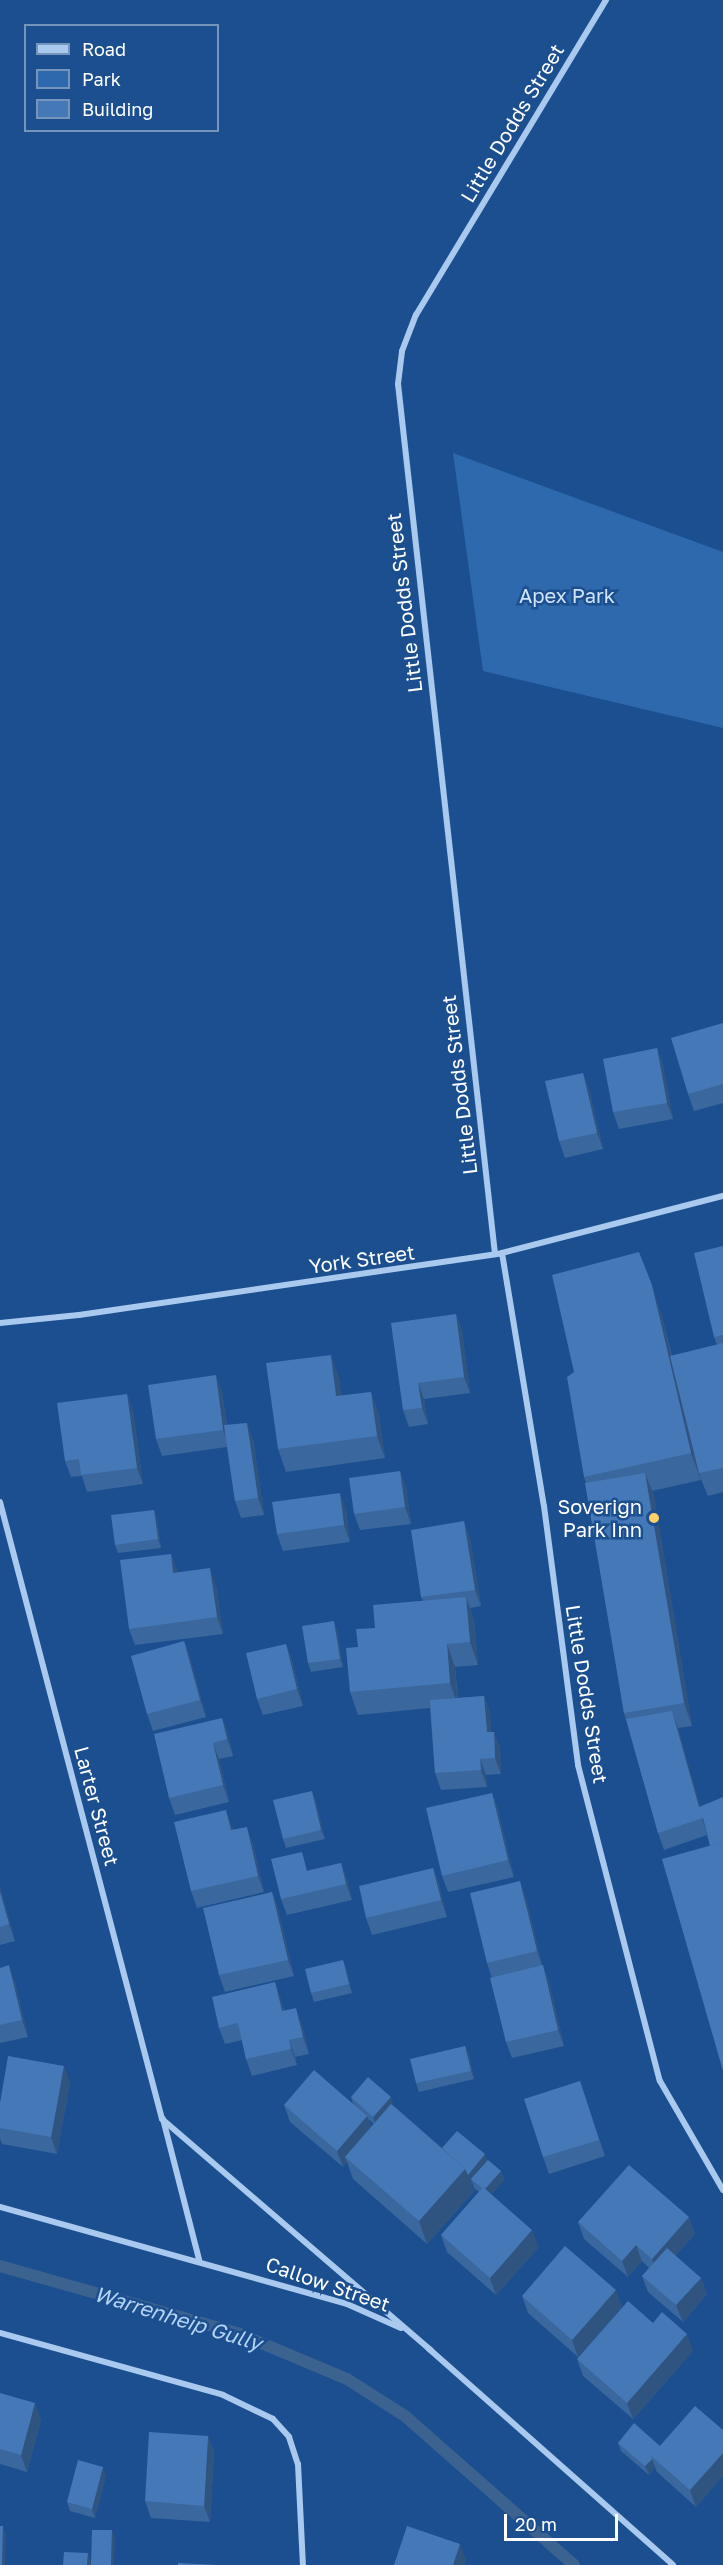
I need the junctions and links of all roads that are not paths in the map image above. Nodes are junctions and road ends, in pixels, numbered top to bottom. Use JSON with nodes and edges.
{"nodes":[{"id":1,"x":606,"y":0,"type":"edge"},
{"id":2,"x":723,"y":1196,"type":"edge"},
{"id":3,"x":502,"y":1253,"type":"junction"},
{"id":4,"x":495,"y":1254,"type":"junction"},
{"id":5,"x":0,"y":1323,"type":"edge"},
{"id":6,"x":0,"y":1502,"type":"edge"},
{"id":7,"x":162,"y":2119,"type":"junction"},
{"id":8,"x":723,"y":2190,"type":"edge"},
{"id":9,"x":0,"y":2207,"type":"edge"},
{"id":10,"x":199,"y":2259,"type":"junction"},
{"id":11,"x":0,"y":2333,"type":"edge"},
{"id":12,"x":431,"y":2350,"type":"junction"},
{"id":13,"x":303,"y":2565,"type":"edge"},
{"id":14,"x":673,"y":2565,"type":"edge"}],
"edges":[{"from":1,"to":4,"type":"street","name":"Little Dodds Street"},
{"from":2,"to":3,"type":"street","name":"York Street"},
{"from":3,"to":4,"type":"street","name":"York Street"},
{"from":3,"to":8,"type":"street","name":"Little Dodds Street"},
{"from":4,"to":5,"type":"street","name":"York Street"},
{"from":6,"to":7,"type":"street","name":"Larter Street"},
{"from":7,"to":10,"type":"street","name":"Larter Street"},
{"from":7,"to":12,"type":"street"},
{"from":9,"to":10,"type":"street","name":"Callow Street"},
{"from":10,"to":12,"type":"street","name":"Callow Street"},
{"from":11,"to":13,"type":"street"},
{"from":12,"to":14,"type":"street","name":"Callow Street"}]}
